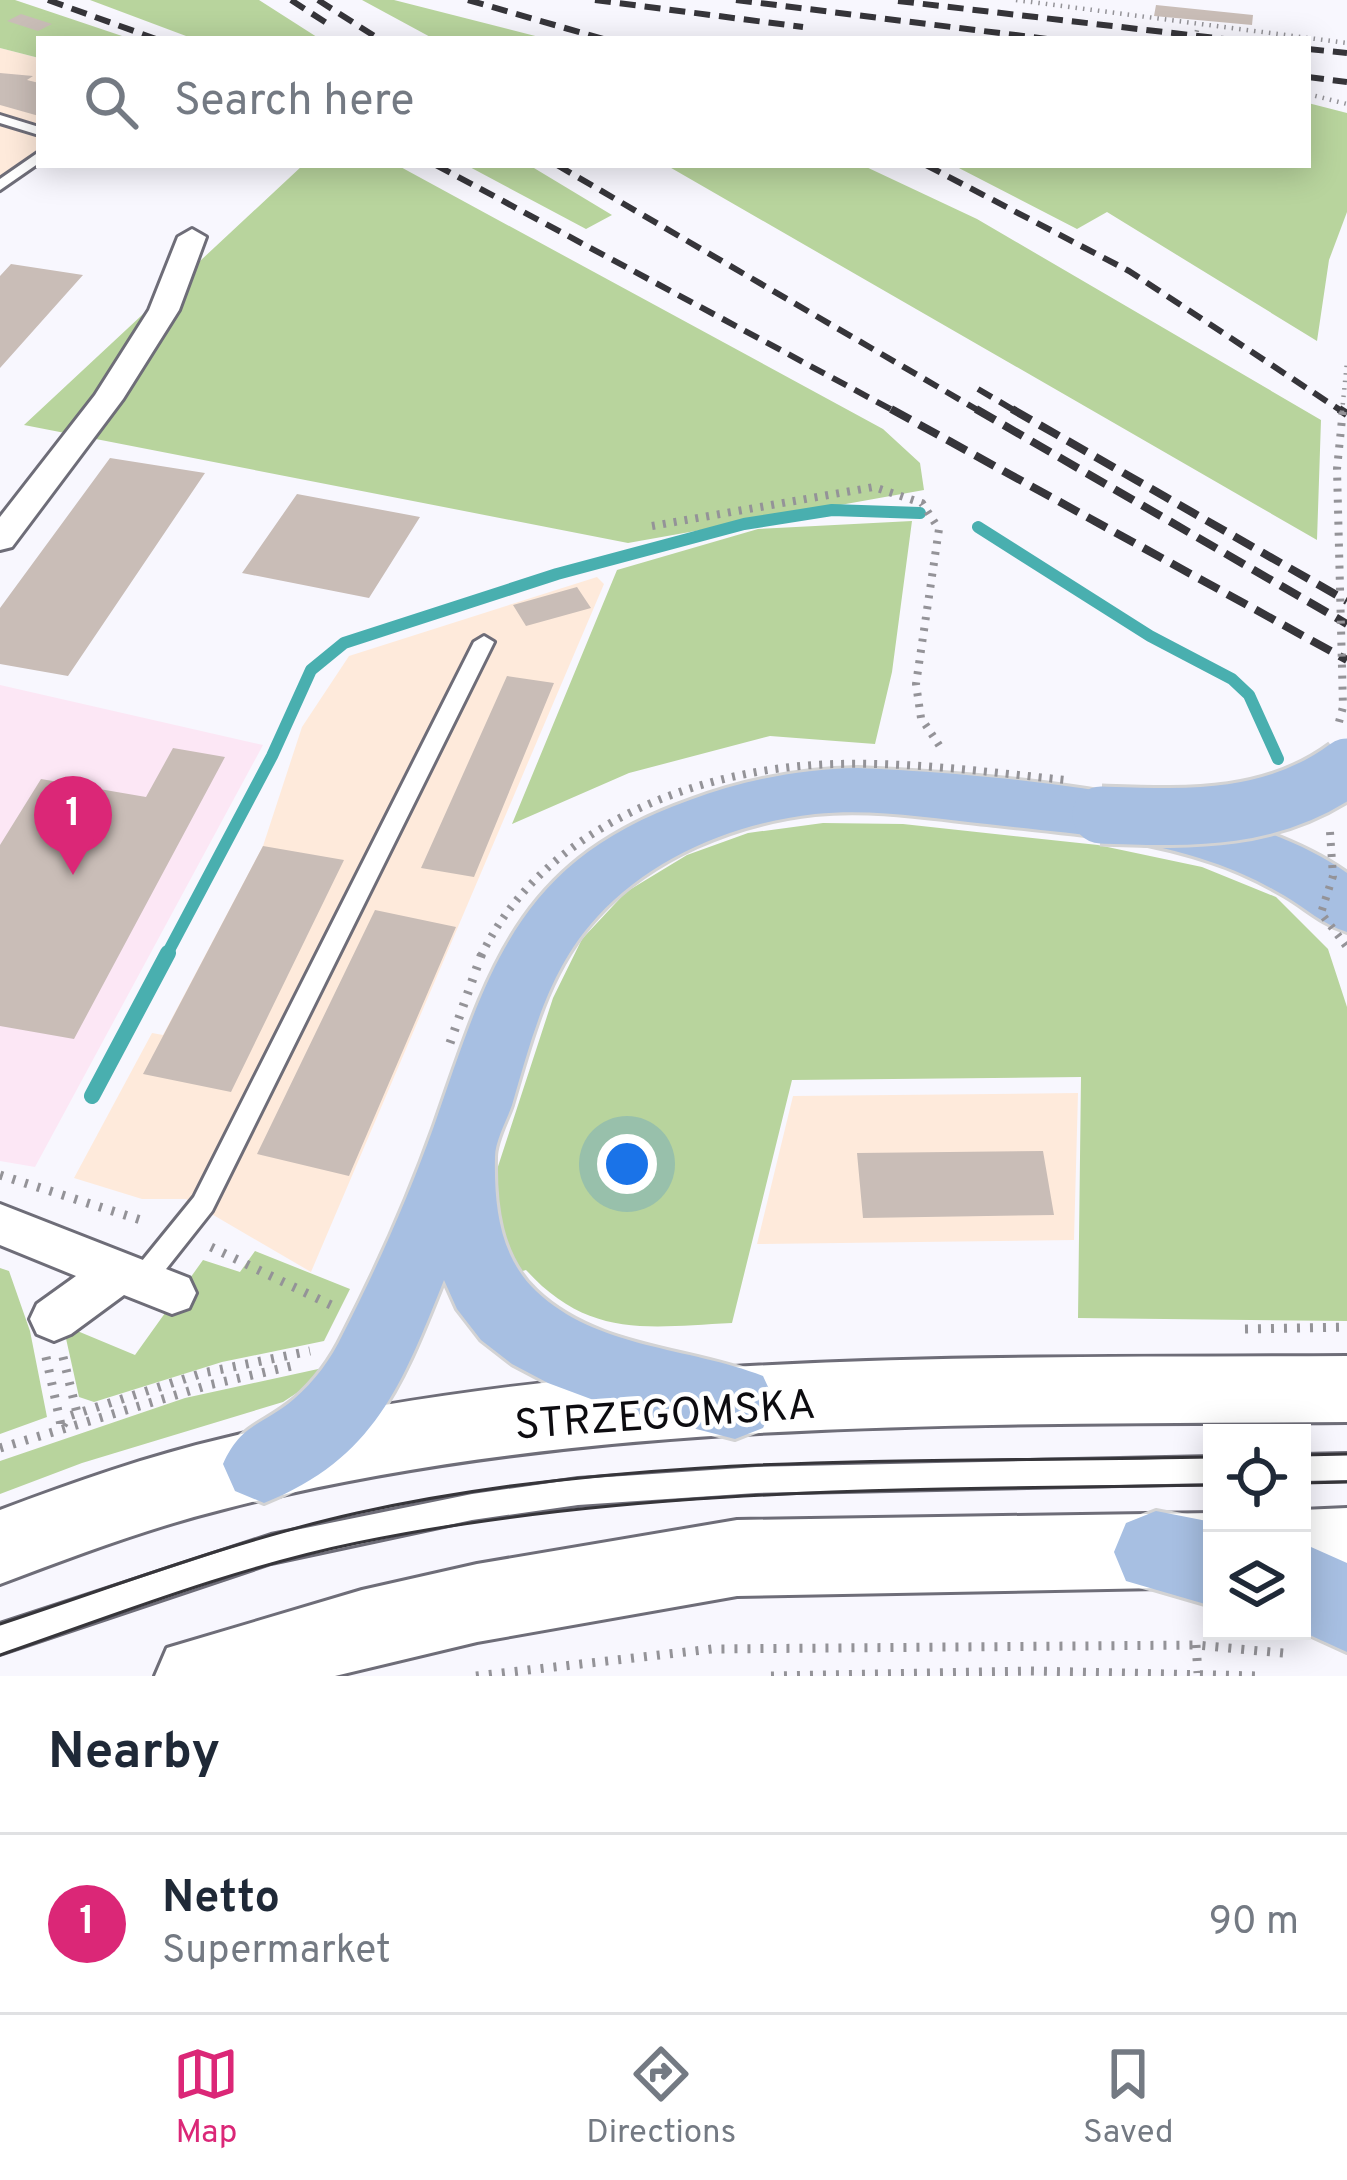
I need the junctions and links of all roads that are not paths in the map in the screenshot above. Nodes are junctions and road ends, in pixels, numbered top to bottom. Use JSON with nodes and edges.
{"nodes":[{"id":1,"x":0,"y":118,"type":"edge"},
{"id":2,"x":36,"y":130,"type":"edge"},
{"id":3,"x":36,"y":158,"type":"edge"},
{"id":4,"x":0,"y":186,"type":"edge"},
{"id":5,"x":193,"y":237,"type":"dead end"},
{"id":6,"x":0,"y":540,"type":"edge"},
{"id":7,"x":484,"y":642,"type":"dead end"},
{"id":8,"x":1331,"y":778,"type":"edge"},
{"id":9,"x":1094,"y":798,"type":"junction"},
{"id":10,"x":1339,"y":895,"type":"edge"},
{"id":11,"x":460,"y":1151,"type":"junction"},
{"id":12,"x":0,"y":1224,"type":"edge"},
{"id":13,"x":145,"y":1281,"type":"junction"},
{"id":14,"x":54,"y":1319,"type":"road end"},
{"id":15,"x":1347,"y":1389,"type":"edge"},
{"id":16,"x":735,"y":1402,"type":"junction"},
{"id":17,"x":264,"y":1464,"type":"junction"},
{"id":18,"x":1347,"y":1467,"type":"edge"},
{"id":19,"x":1311,"y":1468,"type":"edge"},
{"id":20,"x":1203,"y":1470,"type":"edge"},
{"id":21,"x":1347,"y":1545,"type":"edge"},
{"id":22,"x":0,"y":1547,"type":"edge"},
{"id":23,"x":1311,"y":1547,"type":"edge"},
{"id":24,"x":1193,"y":1556,"type":"edge"},
{"id":25,"x":0,"y":1639,"type":"edge"},
{"id":26,"x":195,"y":1676,"type":"edge"}],
"edges":[{"from":1,"to":2,"type":"lane"},
{"from":3,"to":4,"type":"lane"},
{"from":5,"to":6,"type":"street"},
{"from":7,"to":13,"type":"lane"},
{"from":8,"to":9,"type":"main road","bridge":true},
{"from":9,"to":10,"type":"main road","bridge":true},
{"from":9,"to":11,"type":"main road"},
{"from":11,"to":16,"type":"main road"},
{"from":11,"to":17,"type":"main road"},
{"from":12,"to":13,"type":"street"},
{"from":13,"to":14,"type":"street"},
{"from":15,"to":16,"type":"main road","name":"STRZEGOMSKA"},
{"from":16,"to":17,"type":"main road","name":"STRZEGOMSKA"},
{"from":17,"to":22,"type":"main road","name":"STRZEGOMSKA"},
{"from":18,"to":19,"type":"lane"},
{"from":20,"to":25,"type":"lane"},
{"from":21,"to":23,"type":"main road"},
{"from":24,"to":26,"type":"main road"}]}
